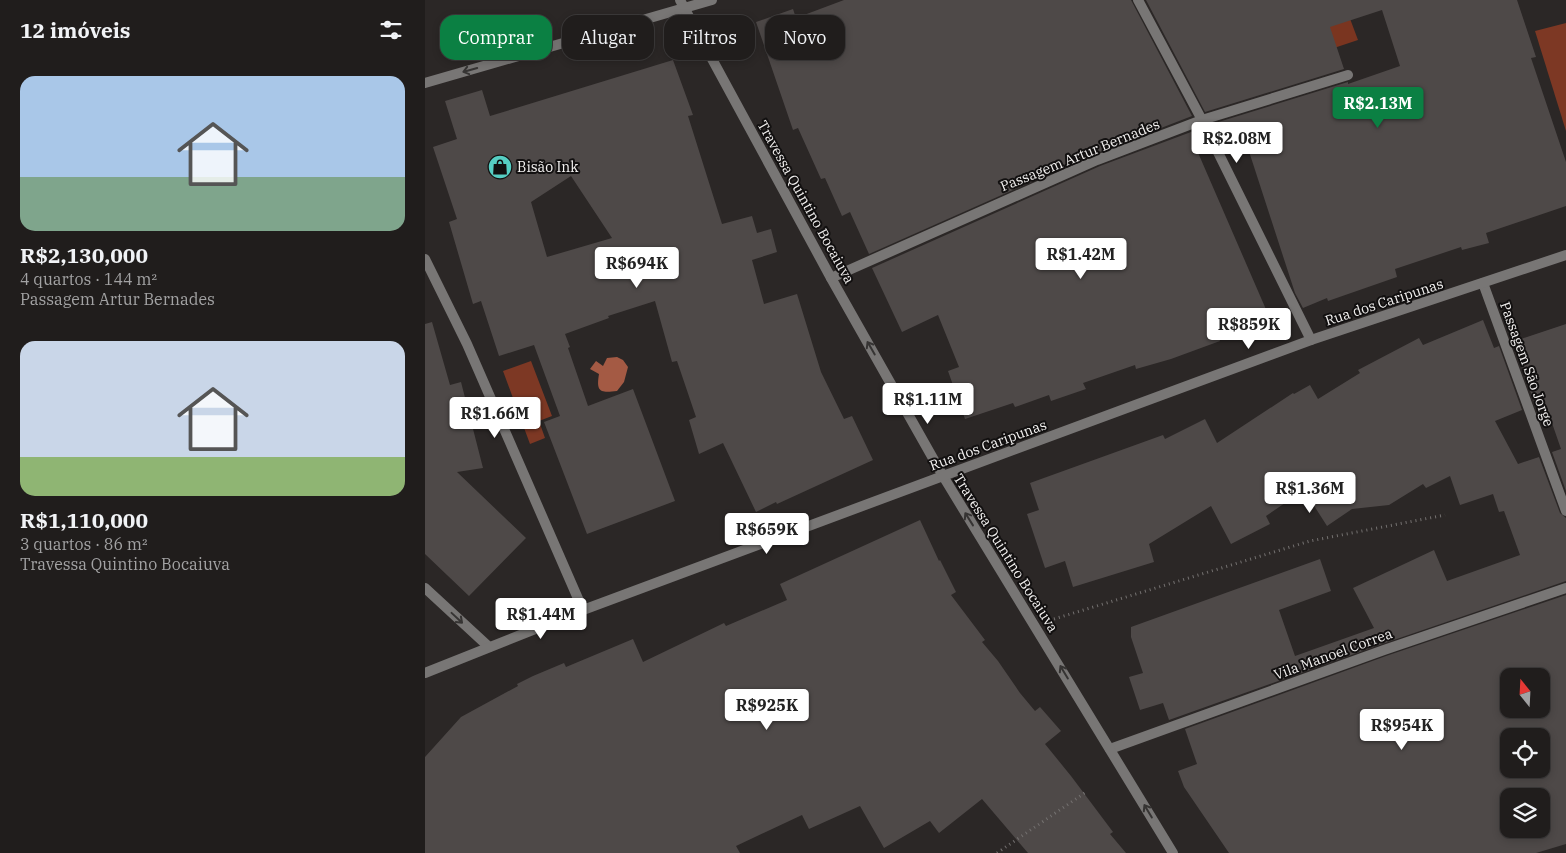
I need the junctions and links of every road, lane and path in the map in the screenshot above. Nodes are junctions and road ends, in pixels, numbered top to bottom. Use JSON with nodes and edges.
{"nodes":[{"id":1,"x":712,"y":0,"type":"edge"},
{"id":2,"x":1138,"y":0,"type":"edge"},
{"id":3,"x":682,"y":4,"type":"edge"},
{"id":4,"x":1347,"y":75,"type":"dead end"},
{"id":5,"x":425,"y":83,"type":"edge"},
{"id":6,"x":1202,"y":120,"type":"junction"},
{"id":7,"x":1566,"y":255,"type":"edge"},
{"id":8,"x":425,"y":260,"type":"edge"},
{"id":9,"x":831,"y":278,"type":"junction"},
{"id":10,"x":1483,"y":283,"type":"junction"},
{"id":11,"x":1311,"y":340,"type":"junction"},
{"id":12,"x":943,"y":476,"type":"junction"},
{"id":13,"x":1566,"y":511,"type":"edge"},
{"id":14,"x":1445,"y":515,"type":"dead end"},
{"id":15,"x":425,"y":588,"type":"edge"},
{"id":16,"x":1566,"y":588,"type":"edge"},
{"id":17,"x":583,"y":610,"type":"junction"},
{"id":18,"x":1035,"y":625,"type":"junction"},
{"id":19,"x":489,"y":647,"type":"junction"},
{"id":20,"x":425,"y":673,"type":"edge"},
{"id":21,"x":1110,"y":749,"type":"junction"},
{"id":22,"x":1086,"y":792,"type":"dead end"},
{"id":23,"x":997,"y":853,"type":"edge"},
{"id":24,"x":1173,"y":853,"type":"edge"}],
"edges":[{"from":1,"to":3,"type":"street"},
{"from":2,"to":6,"type":"street"},
{"from":3,"to":5,"type":"street","one_way":true},
{"from":3,"to":9,"type":"street","name":"Travessa Quintino Bocaiuva"},
{"from":4,"to":6,"type":"street","name":"Passagem Artur Bernades"},
{"from":6,"to":9,"type":"street","name":"Passagem Artur Bernades"},
{"from":6,"to":11,"type":"street"},
{"from":7,"to":10,"type":"street","name":"Rua dos Caripunas"},
{"from":8,"to":17,"type":"street"},
{"from":12,"to":9,"type":"street","name":"Travessa Quintino Bocaiuva","one_way":true},
{"from":10,"to":11,"type":"street","name":"Rua dos Caripunas"},
{"from":10,"to":13,"type":"street","name":"Passagem São Jorge"},
{"from":11,"to":12,"type":"street","name":"Rua dos Caripunas"},
{"from":12,"to":17,"type":"street","name":"Rua dos Caripunas"},
{"from":18,"to":12,"type":"street","name":"Travessa Quintino Bocaiuva","one_way":true},
{"from":14,"to":18,"type":"path"},
{"from":15,"to":19,"type":"street","one_way":true},
{"from":16,"to":21,"type":"street","name":"Vila Manoel Correa"},
{"from":17,"to":19,"type":"street","name":"Rua dos Caripunas"},
{"from":21,"to":18,"type":"street","name":"Travessa Quintino Bocaiuva","one_way":true},
{"from":19,"to":20,"type":"street","name":"Rua dos Caripunas"},
{"from":24,"to":21,"type":"street","name":"Travessa Quintino Bocaiuva","one_way":true},
{"from":22,"to":23,"type":"path"}]}
